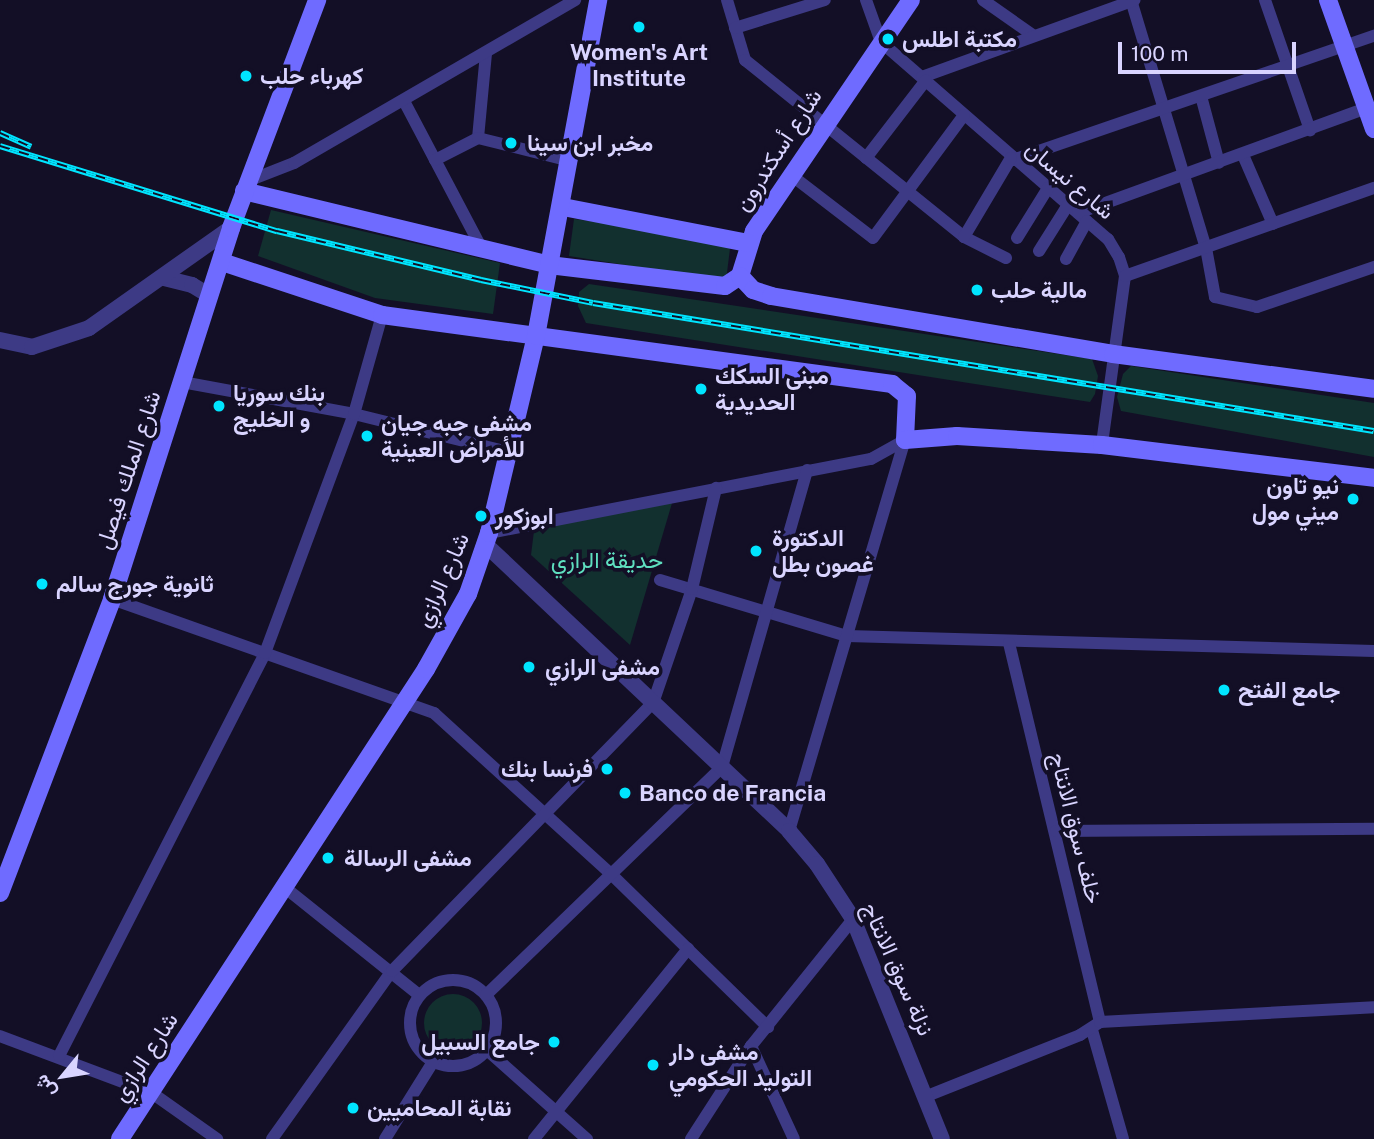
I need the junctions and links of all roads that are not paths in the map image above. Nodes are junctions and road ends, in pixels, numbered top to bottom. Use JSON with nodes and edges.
{"nodes":[{"id":1,"x":317,"y":0,"type":"edge"},
{"id":2,"x":575,"y":0,"type":"edge"},
{"id":3,"x":598,"y":0,"type":"edge"},
{"id":4,"x":727,"y":0,"type":"edge"},
{"id":5,"x":825,"y":0,"type":"edge"},
{"id":6,"x":866,"y":0,"type":"edge"},
{"id":7,"x":911,"y":0,"type":"edge"},
{"id":8,"x":983,"y":0,"type":"edge"},
{"id":9,"x":1132,"y":0,"type":"edge"},
{"id":10,"x":1265,"y":0,"type":"edge"},
{"id":11,"x":1328,"y":0,"type":"edge"},
{"id":12,"x":735,"y":28,"type":"junction"},
{"id":13,"x":1034,"y":36,"type":"junction"},
{"id":14,"x":1374,"y":36,"type":"edge"},
{"id":15,"x":881,"y":42,"type":"junction"},
{"id":16,"x":1345,"y":46,"type":"junction"},
{"id":17,"x":486,"y":53,"type":"junction"},
{"id":18,"x":1287,"y":66,"type":"junction"},
{"id":19,"x":924,"y":79,"type":"junction"},
{"id":20,"x":1201,"y":96,"type":"junction"},
{"id":21,"x":404,"y":101,"type":"junction"},
{"id":22,"x":1366,"y":108,"type":"junction"},
{"id":23,"x":1161,"y":109,"type":"junction"},
{"id":24,"x":964,"y":115,"type":"junction"},
{"id":25,"x":824,"y":123,"type":"junction"},
{"id":26,"x":1374,"y":129,"type":"edge"},
{"id":27,"x":1310,"y":130,"type":"junction"},
{"id":28,"x":478,"y":138,"type":"junction"},
{"id":29,"x":1243,"y":155,"type":"junction"},
{"id":30,"x":866,"y":159,"type":"junction"},
{"id":31,"x":1012,"y":159,"type":"junction"},
{"id":32,"x":435,"y":160,"type":"junction"},
{"id":33,"x":571,"y":161,"type":"junction"},
{"id":34,"x":1219,"y":163,"type":"junction"},
{"id":35,"x":791,"y":175,"type":"junction"},
{"id":36,"x":1185,"y":176,"type":"junction"},
{"id":37,"x":246,"y":186,"type":"junction"},
{"id":38,"x":1048,"y":188,"type":"junction"},
{"id":39,"x":1374,"y":188,"type":"edge"},
{"id":40,"x":904,"y":192,"type":"junction"},
{"id":41,"x":563,"y":207,"type":"junction"},
{"id":42,"x":1078,"y":213,"type":"junction"},
{"id":43,"x":1273,"y":224,"type":"junction"},
{"id":44,"x":231,"y":228,"type":"junction"},
{"id":45,"x":964,"y":237,"type":"junction"},
{"id":46,"x":1017,"y":238,"type":"dead end"},
{"id":47,"x":749,"y":243,"type":"junction"},
{"id":48,"x":1206,"y":248,"type":"junction"},
{"id":49,"x":482,"y":250,"type":"junction"},
{"id":50,"x":1039,"y":251,"type":"dead end"},
{"id":51,"x":1006,"y":258,"type":"dead end"},
{"id":52,"x":1066,"y":259,"type":"dead end"},
{"id":53,"x":222,"y":262,"type":"junction"},
{"id":54,"x":550,"y":265,"type":"junction"},
{"id":55,"x":1374,"y":267,"type":"edge"},
{"id":56,"x":740,"y":276,"type":"junction"},
{"id":57,"x":1125,"y":276,"type":"junction"},
{"id":58,"x":164,"y":278,"type":"junction"},
{"id":59,"x":210,"y":296,"type":"junction"},
{"id":60,"x":382,"y":314,"type":"junction"},
{"id":61,"x":536,"y":336,"type":"junction"},
{"id":62,"x":0,"y":340,"type":"edge"},
{"id":63,"x":1113,"y":354,"type":"junction"},
{"id":64,"x":182,"y":382,"type":"junction"},
{"id":65,"x":1374,"y":389,"type":"edge"},
{"id":66,"x":354,"y":414,"type":"junction"},
{"id":67,"x":905,"y":440,"type":"junction"},
{"id":68,"x":1102,"y":445,"type":"junction"},
{"id":69,"x":509,"y":452,"type":"junction"},
{"id":70,"x":807,"y":470,"type":"junction"},
{"id":71,"x":1374,"y":478,"type":"edge"},
{"id":72,"x":716,"y":488,"type":"junction"},
{"id":73,"x":488,"y":539,"type":"junction"},
{"id":74,"x":660,"y":580,"type":"dead end"},
{"id":75,"x":692,"y":589,"type":"junction"},
{"id":76,"x":112,"y":598,"type":"junction"},
{"id":77,"x":767,"y":610,"type":"junction"},
{"id":78,"x":847,"y":636,"type":"junction"},
{"id":79,"x":1009,"y":643,"type":"junction"},
{"id":80,"x":1374,"y":651,"type":"edge"},
{"id":81,"x":265,"y":653,"type":"junction"},
{"id":82,"x":406,"y":699,"type":"junction"},
{"id":83,"x":653,"y":703,"type":"junction"},
{"id":84,"x":722,"y":767,"type":"junction"},
{"id":85,"x":545,"y":815,"type":"junction"},
{"id":86,"x":1374,"y":830,"type":"edge"},
{"id":87,"x":789,"y":831,"type":"junction"},
{"id":88,"x":1056,"y":831,"type":"junction"},
{"id":89,"x":610,"y":873,"type":"junction"},
{"id":90,"x":2,"y":883,"type":"edge"},
{"id":91,"x":283,"y":886,"type":"junction"},
{"id":92,"x":853,"y":919,"type":"junction"},
{"id":93,"x":688,"y":949,"type":"junction"},
{"id":94,"x":393,"y":971,"type":"junction"},
{"id":95,"x":419,"y":995,"type":"junction"},
{"id":96,"x":486,"y":995,"type":"junction"},
{"id":97,"x":1374,"y":1007,"type":"edge"},
{"id":98,"x":1096,"y":1026,"type":"junction"},
{"id":99,"x":768,"y":1027,"type":"junction"},
{"id":100,"x":0,"y":1035,"type":"edge"},
{"id":101,"x":751,"y":1046,"type":"junction"},
{"id":102,"x":487,"y":1050,"type":"junction"},
{"id":103,"x":59,"y":1056,"type":"junction"},
{"id":104,"x":433,"y":1062,"type":"junction"},
{"id":105,"x":152,"y":1093,"type":"junction"},
{"id":106,"x":928,"y":1096,"type":"junction"},
{"id":107,"x":554,"y":1111,"type":"junction"},
{"id":108,"x":120,"y":1139,"type":"edge"},
{"id":109,"x":217,"y":1139,"type":"edge"},
{"id":110,"x":272,"y":1139,"type":"edge"},
{"id":111,"x":386,"y":1139,"type":"edge"},
{"id":112,"x":534,"y":1139,"type":"edge"},
{"id":113,"x":587,"y":1139,"type":"edge"},
{"id":114,"x":691,"y":1139,"type":"edge"},
{"id":115,"x":794,"y":1139,"type":"edge"},
{"id":116,"x":942,"y":1139,"type":"edge"},
{"id":117,"x":1123,"y":1139,"type":"edge"}],
"edges":[{"from":1,"to":37,"type":"main road","name":"شارع الملك فيصل"},
{"from":2,"to":17,"type":"street"},
{"from":3,"to":33,"type":"main road","name":"شارع الرازي"},
{"from":4,"to":12,"type":"street"},
{"from":5,"to":12,"type":"street"},
{"from":6,"to":15,"type":"street","name":"شارع نيسان"},
{"from":7,"to":15,"type":"main road","name":"شارع أسكندرون"},
{"from":8,"to":13,"type":"street"},
{"from":9,"to":13,"type":"street"},
{"from":9,"to":23,"type":"street"},
{"from":10,"to":18,"type":"street"},
{"from":11,"to":16,"type":"main road"},
{"from":12,"to":25,"type":"street"},
{"from":13,"to":19,"type":"street"},
{"from":14,"to":16,"type":"street"},
{"from":15,"to":19,"type":"street","name":"شارع نيسان"},
{"from":15,"to":25,"type":"main road","name":"شارع أسكندرون"},
{"from":16,"to":18,"type":"street"},
{"from":16,"to":22,"type":"main road"},
{"from":17,"to":21,"type":"street"},
{"from":17,"to":28,"type":"street"},
{"from":18,"to":20,"type":"street"},
{"from":18,"to":27,"type":"street"},
{"from":19,"to":24,"type":"street","name":"شارع نيسان"},
{"from":19,"to":30,"type":"street"},
{"from":20,"to":23,"type":"street"},
{"from":20,"to":34,"type":"street"},
{"from":21,"to":32,"type":"street"},
{"from":21,"to":37,"type":"street"},
{"from":22,"to":26,"type":"main road"},
{"from":22,"to":27,"type":"street"},
{"from":23,"to":31,"type":"street"},
{"from":23,"to":36,"type":"street"},
{"from":24,"to":31,"type":"street","name":"شارع نيسان"},
{"from":24,"to":40,"type":"street"},
{"from":25,"to":30,"type":"street"},
{"from":25,"to":35,"type":"main road","name":"شارع أسكندرون"},
{"from":27,"to":29,"type":"street"},
{"from":28,"to":32,"type":"street"},
{"from":28,"to":33,"type":"street"},
{"from":29,"to":34,"type":"street"},
{"from":29,"to":43,"type":"street"},
{"from":30,"to":40,"type":"street"},
{"from":31,"to":38,"type":"street","name":"شارع نيسان"},
{"from":31,"to":45,"type":"street"},
{"from":32,"to":49,"type":"street"},
{"from":33,"to":41,"type":"main road","name":"شارع الرازي"},
{"from":34,"to":36,"type":"street"},
{"from":35,"to":40,"type":"street"},
{"from":35,"to":47,"type":"main road","name":"شارع أسكندرون"},
{"from":36,"to":42,"type":"street"},
{"from":36,"to":48,"type":"street"},
{"from":37,"to":44,"type":"main road","name":"شارع الملك فيصل"},
{"from":37,"to":49,"type":"main road"},
{"from":38,"to":42,"type":"street","name":"شارع نيسان"},
{"from":38,"to":46,"type":"street"},
{"from":39,"to":43,"type":"street"},
{"from":40,"to":45,"type":"street"},
{"from":41,"to":47,"type":"main road","name":"شارع أسكندرون"},
{"from":41,"to":54,"type":"main road","name":"شارع الرازي"},
{"from":42,"to":50,"type":"street"},
{"from":42,"to":52,"type":"street"},
{"from":42,"to":57,"type":"street","name":"شارع نيسان"},
{"from":43,"to":48,"type":"street"},
{"from":44,"to":53,"type":"main road","name":"شارع الملك فيصل"},
{"from":44,"to":58,"type":"street"},
{"from":45,"to":51,"type":"street"},
{"from":47,"to":56,"type":"main road"},
{"from":48,"to":55,"type":"street"},
{"from":48,"to":57,"type":"street"},
{"from":49,"to":54,"type":"main road"},
{"from":53,"to":59,"type":"main road","name":"شارع الملك فيصل"},
{"from":53,"to":60,"type":"main road"},
{"from":54,"to":56,"type":"main road"},
{"from":54,"to":61,"type":"main road","name":"شارع الرازي"},
{"from":56,"to":63,"type":"main road"},
{"from":57,"to":63,"type":"street"},
{"from":58,"to":59,"type":"street"},
{"from":58,"to":62,"type":"street"},
{"from":59,"to":64,"type":"main road","name":"شارع الملك فيصل"},
{"from":60,"to":61,"type":"main road"},
{"from":60,"to":66,"type":"street"},
{"from":61,"to":67,"type":"main road"},
{"from":61,"to":69,"type":"main road","name":"شارع الرازي"},
{"from":63,"to":65,"type":"main road"},
{"from":63,"to":68,"type":"street"},
{"from":64,"to":66,"type":"street"},
{"from":64,"to":76,"type":"main road","name":"شارع الملك فيصل"},
{"from":66,"to":69,"type":"street"},
{"from":66,"to":81,"type":"street"},
{"from":67,"to":68,"type":"main road"},
{"from":67,"to":70,"type":"street"},
{"from":67,"to":78,"type":"street"},
{"from":68,"to":71,"type":"main road"},
{"from":69,"to":73,"type":"main road","name":"شارع الرازي"},
{"from":70,"to":72,"type":"street"},
{"from":70,"to":77,"type":"street"},
{"from":72,"to":73,"type":"street"},
{"from":72,"to":75,"type":"street"},
{"from":73,"to":82,"type":"main road","name":"شارع الرازي"},
{"from":73,"to":83,"type":"street","name":"نزلة سوق الانتاج"},
{"from":74,"to":75,"type":"street"},
{"from":75,"to":77,"type":"street"},
{"from":75,"to":83,"type":"street"},
{"from":76,"to":81,"type":"street"},
{"from":76,"to":90,"type":"main road","name":"شارع الملك فيصل"},
{"from":77,"to":78,"type":"street"},
{"from":77,"to":84,"type":"street"},
{"from":78,"to":79,"type":"street"},
{"from":78,"to":87,"type":"street"},
{"from":79,"to":80,"type":"street"},
{"from":79,"to":88,"type":"street","name":"خلف سوق الانتاج"},
{"from":81,"to":82,"type":"street"},
{"from":81,"to":103,"type":"street"},
{"from":82,"to":85,"type":"street"},
{"from":82,"to":91,"type":"main road","name":"شارع الرازي"},
{"from":83,"to":84,"type":"street","name":"نزلة سوق الانتاج"},
{"from":83,"to":85,"type":"street"},
{"from":84,"to":87,"type":"street","name":"نزلة سوق الانتاج"},
{"from":84,"to":89,"type":"street"},
{"from":85,"to":89,"type":"street"},
{"from":85,"to":94,"type":"street"},
{"from":86,"to":88,"type":"street"},
{"from":87,"to":92,"type":"street","name":"نزلة سوق الانتاج"},
{"from":88,"to":98,"type":"street","name":"خلف سوق الانتاج"},
{"from":89,"to":93,"type":"street"},
{"from":89,"to":96,"type":"street"},
{"from":91,"to":94,"type":"street"},
{"from":91,"to":105,"type":"main road","name":"شارع الرازي"},
{"from":92,"to":99,"type":"street"},
{"from":92,"to":106,"type":"street","name":"نزلة سوق الانتاج"},
{"from":93,"to":99,"type":"street"},
{"from":93,"to":107,"type":"street"},
{"from":94,"to":95,"type":"street"},
{"from":94,"to":110,"type":"street"},
{"from":95,"to":96,"type":"street"},
{"from":95,"to":104,"type":"street"},
{"from":96,"to":102,"type":"street"},
{"from":97,"to":98,"type":"street"},
{"from":98,"to":106,"type":"street"},
{"from":98,"to":117,"type":"street","name":"خلف سوق الانتاج"},
{"from":99,"to":101,"type":"street"},
{"from":100,"to":103,"type":"street"},
{"from":101,"to":114,"type":"street"},
{"from":101,"to":115,"type":"street"},
{"from":102,"to":104,"type":"street"},
{"from":102,"to":107,"type":"street"},
{"from":103,"to":105,"type":"street"},
{"from":104,"to":111,"type":"street"},
{"from":105,"to":108,"type":"main road","name":"شارع الرازي"},
{"from":105,"to":109,"type":"street"},
{"from":106,"to":116,"type":"street","name":"نزلة سوق الانتاج"},
{"from":107,"to":112,"type":"street"},
{"from":107,"to":113,"type":"street"}]}
